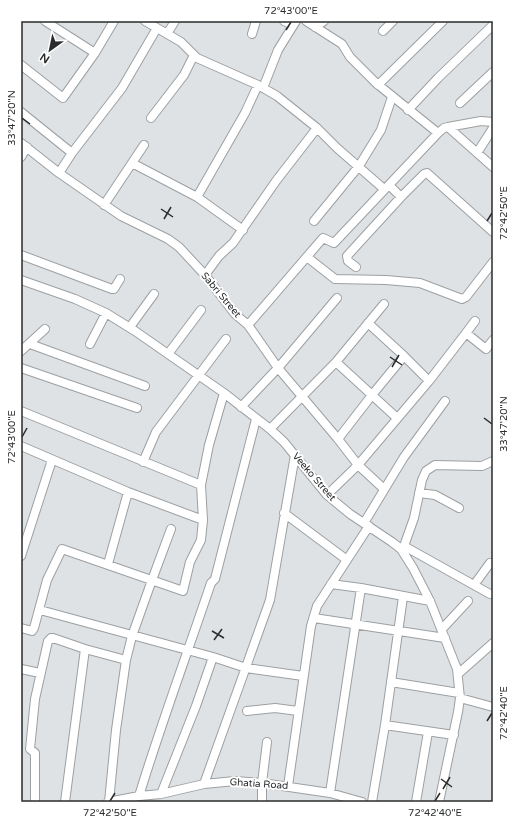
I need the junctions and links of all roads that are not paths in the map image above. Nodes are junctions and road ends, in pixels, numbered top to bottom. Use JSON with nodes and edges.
{"nodes":[{"id":1,"x":45,"y":21,"type":"edge"},
{"id":2,"x":114,"y":21,"type":"edge"},
{"id":3,"x":175,"y":21,"type":"edge"},
{"id":4,"x":256,"y":21,"type":"edge"},
{"id":5,"x":284,"y":21,"type":"edge"},
{"id":6,"x":306,"y":21,"type":"edge"},
{"id":7,"x":324,"y":21,"type":"edge"},
{"id":8,"x":393,"y":21,"type":"edge"},
{"id":9,"x":443,"y":21,"type":"edge"},
{"id":10,"x":490,"y":21,"type":"edge"},
{"id":11,"x":148,"y":22,"type":"edge"},
{"id":12,"x":294,"y":23,"type":"edge"},
{"id":13,"x":493,"y":25,"type":"edge"},
{"id":14,"x":315,"y":27,"type":"junction"},
{"id":15,"x":157,"y":28,"type":"junction"},
{"id":16,"x":383,"y":31,"type":"dead end"},
{"id":17,"x":167,"y":34,"type":"junction"},
{"id":18,"x":252,"y":34,"type":"dead end"},
{"id":19,"x":94,"y":53,"type":"junction"},
{"id":20,"x":194,"y":55,"type":"junction"},
{"id":21,"x":21,"y":65,"type":"edge"},
{"id":22,"x":493,"y":72,"type":"edge"},
{"id":23,"x":378,"y":85,"type":"junction"},
{"id":24,"x":261,"y":86,"type":"junction"},
{"id":25,"x":392,"y":97,"type":"junction"},
{"id":26,"x":460,"y":103,"type":"dead end"},
{"id":27,"x":408,"y":110,"type":"junction"},
{"id":28,"x":21,"y":112,"type":"edge"},
{"id":29,"x":151,"y":118,"type":"dead end"},
{"id":30,"x":493,"y":122,"type":"edge"},
{"id":31,"x":448,"y":127,"type":"junction"},
{"id":32,"x":317,"y":128,"type":"junction"},
{"id":33,"x":493,"y":128,"type":"edge"},
{"id":34,"x":438,"y":133,"type":"junction"},
{"id":35,"x":24,"y":145,"type":"edge"},
{"id":36,"x":144,"y":145,"type":"dead end"},
{"id":37,"x":72,"y":153,"type":"junction"},
{"id":38,"x":477,"y":153,"type":"junction"},
{"id":39,"x":21,"y":157,"type":"edge"},
{"id":40,"x":132,"y":162,"type":"junction"},
{"id":41,"x":359,"y":166,"type":"junction"},
{"id":42,"x":493,"y":167,"type":"edge"},
{"id":43,"x":59,"y":173,"type":"junction"},
{"id":44,"x":387,"y":187,"type":"junction"},
{"id":45,"x":196,"y":197,"type":"junction"},
{"id":46,"x":401,"y":197,"type":"junction"},
{"id":47,"x":104,"y":205,"type":"junction"},
{"id":48,"x":314,"y":221,"type":"dead end"},
{"id":49,"x":243,"y":230,"type":"junction"},
{"id":50,"x":493,"y":232,"type":"edge"},
{"id":51,"x":21,"y":255,"type":"edge"},
{"id":52,"x":307,"y":257,"type":"junction"},
{"id":53,"x":493,"y":262,"type":"edge"},
{"id":54,"x":356,"y":267,"type":"dead end"},
{"id":55,"x":205,"y":275,"type":"junction"},
{"id":56,"x":120,"y":279,"type":"dead end"},
{"id":57,"x":21,"y":280,"type":"edge"},
{"id":58,"x":154,"y":294,"type":"dead end"},
{"id":59,"x":337,"y":298,"type":"dead end"},
{"id":60,"x":384,"y":304,"type":"dead end"},
{"id":61,"x":201,"y":310,"type":"dead end"},
{"id":62,"x":106,"y":313,"type":"junction"},
{"id":63,"x":475,"y":321,"type":"dead end"},
{"id":64,"x":368,"y":324,"type":"junction"},
{"id":65,"x":248,"y":325,"type":"junction"},
{"id":66,"x":130,"y":327,"type":"junction"},
{"id":67,"x":44,"y":328,"type":"dead end"},
{"id":68,"x":466,"y":334,"type":"junction"},
{"id":69,"x":226,"y":339,"type":"dead end"},
{"id":70,"x":493,"y":340,"type":"edge"},
{"id":71,"x":30,"y":344,"type":"junction"},
{"id":72,"x":90,"y":344,"type":"dead end"},
{"id":73,"x":21,"y":351,"type":"edge"},
{"id":74,"x":168,"y":354,"type":"junction"},
{"id":75,"x":404,"y":356,"type":"junction"},
{"id":76,"x":336,"y":362,"type":"junction"},
{"id":77,"x":21,"y":368,"type":"edge"},
{"id":78,"x":278,"y":368,"type":"junction"},
{"id":79,"x":198,"y":375,"type":"junction"},
{"id":80,"x":429,"y":381,"type":"junction"},
{"id":81,"x":145,"y":386,"type":"dead end"},
{"id":82,"x":224,"y":393,"type":"junction"},
{"id":83,"x":372,"y":394,"type":"junction"},
{"id":84,"x":303,"y":398,"type":"junction"},
{"id":85,"x":445,"y":401,"type":"dead end"},
{"id":86,"x":241,"y":407,"type":"junction"},
{"id":87,"x":137,"y":408,"type":"dead end"},
{"id":88,"x":21,"y":411,"type":"edge"},
{"id":89,"x":398,"y":418,"type":"junction"},
{"id":90,"x":256,"y":419,"type":"junction"},
{"id":91,"x":270,"y":429,"type":"junction"},
{"id":92,"x":338,"y":439,"type":"junction"},
{"id":93,"x":21,"y":446,"type":"edge"},
{"id":94,"x":294,"y":455,"type":"junction"},
{"id":95,"x":52,"y":460,"type":"junction"},
{"id":96,"x":493,"y":461,"type":"edge"},
{"id":97,"x":143,"y":462,"type":"junction"},
{"id":98,"x":358,"y":465,"type":"junction"},
{"id":99,"x":201,"y":485,"type":"junction"},
{"id":100,"x":384,"y":488,"type":"junction"},
{"id":101,"x":128,"y":492,"type":"junction"},
{"id":102,"x":419,"y":494,"type":"junction"},
{"id":103,"x":327,"y":495,"type":"junction"},
{"id":104,"x":459,"y":508,"type":"dead end"},
{"id":105,"x":284,"y":513,"type":"junction"},
{"id":106,"x":203,"y":520,"type":"junction"},
{"id":107,"x":366,"y":525,"type":"junction"},
{"id":108,"x":171,"y":529,"type":"dead end"},
{"id":109,"x":402,"y":547,"type":"junction"},
{"id":110,"x":21,"y":556,"type":"edge"},
{"id":111,"x":347,"y":560,"type":"junction"},
{"id":112,"x":490,"y":563,"type":"dead end"},
{"id":113,"x":108,"y":564,"type":"junction"},
{"id":114,"x":152,"y":580,"type":"junction"},
{"id":115,"x":331,"y":584,"type":"junction"},
{"id":116,"x":474,"y":585,"type":"junction"},
{"id":117,"x":361,"y":588,"type":"junction"},
{"id":118,"x":490,"y":594,"type":"dead end"},
{"id":119,"x":403,"y":597,"type":"junction"},
{"id":120,"x":430,"y":601,"type":"junction"},
{"id":121,"x":468,"y":601,"type":"dead end"},
{"id":122,"x":40,"y":610,"type":"junction"},
{"id":123,"x":314,"y":618,"type":"junction"},
{"id":124,"x":356,"y":624,"type":"junction"},
{"id":125,"x":21,"y":628,"type":"edge"},
{"id":126,"x":442,"y":629,"type":"junction"},
{"id":127,"x":398,"y":632,"type":"junction"},
{"id":128,"x":132,"y":636,"type":"junction"},
{"id":129,"x":445,"y":638,"type":"junction"},
{"id":130,"x":493,"y":643,"type":"edge"},
{"id":131,"x":85,"y":649,"type":"junction"},
{"id":132,"x":189,"y":649,"type":"junction"},
{"id":133,"x":213,"y":656,"type":"junction"},
{"id":134,"x":126,"y":660,"type":"junction"},
{"id":135,"x":246,"y":668,"type":"junction"},
{"id":136,"x":21,"y":669,"type":"edge"},
{"id":137,"x":40,"y":674,"type":"junction"},
{"id":138,"x":458,"y":674,"type":"junction"},
{"id":139,"x":303,"y":676,"type":"junction"},
{"id":140,"x":391,"y":682,"type":"junction"},
{"id":141,"x":459,"y":696,"type":"junction"},
{"id":142,"x":493,"y":707,"type":"edge"},
{"id":143,"x":247,"y":711,"type":"dead end"},
{"id":144,"x":298,"y":711,"type":"junction"},
{"id":145,"x":385,"y":725,"type":"junction"},
{"id":146,"x":428,"y":732,"type":"junction"},
{"id":147,"x":454,"y":735,"type":"junction"},
{"id":148,"x":267,"y":742,"type":"dead end"},
{"id":149,"x":262,"y":783,"type":"junction"},
{"id":150,"x":204,"y":784,"type":"junction"},
{"id":151,"x":288,"y":786,"type":"junction"},
{"id":152,"x":330,"y":793,"type":"junction"},
{"id":153,"x":161,"y":794,"type":"junction"},
{"id":154,"x":139,"y":796,"type":"junction"},
{"id":155,"x":35,"y":802,"type":"edge"},
{"id":156,"x":65,"y":802,"type":"edge"},
{"id":157,"x":108,"y":802,"type":"edge"},
{"id":158,"x":262,"y":802,"type":"edge"},
{"id":159,"x":362,"y":802,"type":"edge"},
{"id":160,"x":372,"y":802,"type":"edge"},
{"id":161,"x":416,"y":802,"type":"edge"},
{"id":162,"x":439,"y":802,"type":"edge"}],
"edges":[{"from":1,"to":19,"type":"street"},
{"from":2,"to":19,"type":"street"},
{"from":3,"to":17,"type":"street"},
{"from":4,"to":18,"type":"street"},
{"from":5,"to":12,"type":"street"},
{"from":6,"to":14,"type":"street"},
{"from":7,"to":14,"type":"street"},
{"from":8,"to":16,"type":"street"},
{"from":9,"to":23,"type":"street"},
{"from":10,"to":13,"type":"street"},
{"from":11,"to":15,"type":"street"},
{"from":12,"to":24,"type":"street"},
{"from":13,"to":27,"type":"street"},
{"from":14,"to":23,"type":"street"},
{"from":15,"to":17,"type":"street"},
{"from":15,"to":37,"type":"street"},
{"from":17,"to":20,"type":"street"},
{"from":19,"to":21,"type":"street"},
{"from":20,"to":24,"type":"street"},
{"from":20,"to":29,"type":"street"},
{"from":22,"to":26,"type":"street"},
{"from":23,"to":25,"type":"street"},
{"from":24,"to":32,"type":"street"},
{"from":24,"to":45,"type":"street"},
{"from":25,"to":27,"type":"street"},
{"from":25,"to":41,"type":"street"},
{"from":27,"to":34,"type":"street"},
{"from":28,"to":37,"type":"street"},
{"from":30,"to":31,"type":"street"},
{"from":31,"to":34,"type":"street"},
{"from":31,"to":38,"type":"street"},
{"from":32,"to":41,"type":"street"},
{"from":32,"to":49,"type":"street"},
{"from":33,"to":38,"type":"street"},
{"from":34,"to":44,"type":"street"},
{"from":35,"to":39,"type":"street"},
{"from":35,"to":43,"type":"street","name":"Sabri Street"},
{"from":36,"to":40,"type":"street"},
{"from":37,"to":43,"type":"street"},
{"from":38,"to":42,"type":"street"},
{"from":40,"to":45,"type":"street"},
{"from":40,"to":47,"type":"street"},
{"from":41,"to":44,"type":"street"},
{"from":41,"to":48,"type":"street"},
{"from":43,"to":47,"type":"street","name":"Sabri Street"},
{"from":44,"to":46,"type":"street"},
{"from":44,"to":52,"type":"street"},
{"from":45,"to":49,"type":"street"},
{"from":46,"to":50,"type":"street"},
{"from":46,"to":54,"type":"street"},
{"from":47,"to":55,"type":"street","name":"Sabri Street"},
{"from":49,"to":55,"type":"street"},
{"from":51,"to":56,"type":"street"},
{"from":52,"to":53,"type":"street"},
{"from":52,"to":65,"type":"street"},
{"from":55,"to":65,"type":"street","name":"Sabri Street"},
{"from":57,"to":62,"type":"street","name":"Veeko Street"},
{"from":58,"to":66,"type":"street"},
{"from":59,"to":78,"type":"street"},
{"from":60,"to":64,"type":"street"},
{"from":61,"to":74,"type":"street"},
{"from":62,"to":66,"type":"street","name":"Veeko Street"},
{"from":62,"to":72,"type":"street"},
{"from":63,"to":68,"type":"street"},
{"from":64,"to":75,"type":"street"},
{"from":64,"to":76,"type":"street"},
{"from":65,"to":78,"type":"street","name":"Sabri Street"},
{"from":66,"to":74,"type":"street","name":"Veeko Street"},
{"from":67,"to":71,"type":"street"},
{"from":68,"to":70,"type":"street"},
{"from":68,"to":80,"type":"street"},
{"from":69,"to":79,"type":"street"},
{"from":71,"to":73,"type":"street"},
{"from":71,"to":81,"type":"street"},
{"from":74,"to":79,"type":"street","name":"Veeko Street"},
{"from":75,"to":80,"type":"street"},
{"from":75,"to":83,"type":"street"},
{"from":76,"to":83,"type":"street"},
{"from":76,"to":84,"type":"street"},
{"from":77,"to":87,"type":"street"},
{"from":78,"to":84,"type":"street","name":"Sabri Street"},
{"from":78,"to":86,"type":"street"},
{"from":79,"to":82,"type":"street","name":"Veeko Street"},
{"from":79,"to":97,"type":"street"},
{"from":80,"to":89,"type":"street"},
{"from":82,"to":86,"type":"street","name":"Veeko Street"},
{"from":82,"to":99,"type":"street"},
{"from":83,"to":89,"type":"street"},
{"from":83,"to":92,"type":"street"},
{"from":84,"to":91,"type":"street"},
{"from":84,"to":92,"type":"street","name":"Sabri Street"},
{"from":85,"to":100,"type":"street"},
{"from":86,"to":90,"type":"street","name":"Veeko Street"},
{"from":88,"to":97,"type":"street"},
{"from":89,"to":98,"type":"street"},
{"from":90,"to":91,"type":"street","name":"Veeko Street"},
{"from":90,"to":132,"type":"street"},
{"from":91,"to":94,"type":"street","name":"Veeko Street"},
{"from":92,"to":98,"type":"street","name":"Sabri Street"},
{"from":93,"to":95,"type":"street"},
{"from":94,"to":103,"type":"street","name":"Veeko Street"},
{"from":94,"to":105,"type":"street"},
{"from":95,"to":101,"type":"street"},
{"from":95,"to":110,"type":"street"},
{"from":96,"to":102,"type":"street"},
{"from":97,"to":99,"type":"street"},
{"from":98,"to":100,"type":"street","name":"Sabri Street"},
{"from":98,"to":103,"type":"street"},
{"from":99,"to":106,"type":"street"},
{"from":100,"to":107,"type":"street"},
{"from":101,"to":106,"type":"street"},
{"from":101,"to":113,"type":"street"},
{"from":102,"to":104,"type":"street"},
{"from":102,"to":109,"type":"street"},
{"from":103,"to":107,"type":"street","name":"Veeko Street"},
{"from":105,"to":111,"type":"street"},
{"from":105,"to":135,"type":"street"},
{"from":106,"to":114,"type":"street"},
{"from":107,"to":109,"type":"street","name":"Veeko Street"},
{"from":107,"to":111,"type":"street"},
{"from":108,"to":114,"type":"street"},
{"from":109,"to":116,"type":"street"},
{"from":109,"to":120,"type":"street","name":"Veeko Street"},
{"from":111,"to":115,"type":"street"},
{"from":112,"to":116,"type":"street"},
{"from":113,"to":114,"type":"street"},
{"from":113,"to":122,"type":"street"},
{"from":114,"to":128,"type":"street"},
{"from":115,"to":117,"type":"street"},
{"from":115,"to":123,"type":"street"},
{"from":116,"to":118,"type":"street"},
{"from":117,"to":119,"type":"street"},
{"from":117,"to":124,"type":"street"},
{"from":119,"to":120,"type":"street"},
{"from":119,"to":127,"type":"street"},
{"from":120,"to":126,"type":"street","name":"Veeko Street"},
{"from":121,"to":126,"type":"street"},
{"from":122,"to":125,"type":"street"},
{"from":122,"to":128,"type":"street"},
{"from":123,"to":124,"type":"street"},
{"from":123,"to":139,"type":"street"},
{"from":124,"to":127,"type":"street"},
{"from":124,"to":152,"type":"street"},
{"from":126,"to":129,"type":"street","name":"Veeko Street"},
{"from":127,"to":129,"type":"street"},
{"from":127,"to":140,"type":"street"},
{"from":128,"to":132,"type":"street"},
{"from":128,"to":134,"type":"street"},
{"from":129,"to":138,"type":"street","name":"Veeko Street"},
{"from":130,"to":138,"type":"street"},
{"from":131,"to":134,"type":"street"},
{"from":131,"to":137,"type":"street"},
{"from":131,"to":156,"type":"street"},
{"from":132,"to":133,"type":"street"},
{"from":132,"to":154,"type":"street"},
{"from":133,"to":135,"type":"street"},
{"from":133,"to":153,"type":"street"},
{"from":134,"to":157,"type":"street"},
{"from":135,"to":139,"type":"street"},
{"from":135,"to":150,"type":"street"},
{"from":136,"to":137,"type":"street"},
{"from":137,"to":155,"type":"street"},
{"from":138,"to":141,"type":"street","name":"Veeko Street"},
{"from":139,"to":144,"type":"street"},
{"from":140,"to":141,"type":"street"},
{"from":140,"to":145,"type":"street"},
{"from":141,"to":142,"type":"street"},
{"from":141,"to":147,"type":"street","name":"Veeko Street"},
{"from":143,"to":144,"type":"street"},
{"from":144,"to":151,"type":"street"},
{"from":145,"to":146,"type":"street"},
{"from":145,"to":160,"type":"street"},
{"from":146,"to":147,"type":"street"},
{"from":146,"to":161,"type":"street"},
{"from":147,"to":162,"type":"street","name":"Veeko Street"},
{"from":148,"to":149,"type":"street"},
{"from":149,"to":150,"type":"street","name":"Ghatia Road"},
{"from":149,"to":151,"type":"street","name":"Ghatia Road"},
{"from":149,"to":158,"type":"street"},
{"from":150,"to":153,"type":"street","name":"Ghatia Road"},
{"from":151,"to":152,"type":"street","name":"Ghatia Road"},
{"from":152,"to":159,"type":"street","name":"Ghatia Road"},
{"from":153,"to":154,"type":"street","name":"Ghatia Road"},
{"from":154,"to":157,"type":"street","name":"Ghatia Road"}]}
